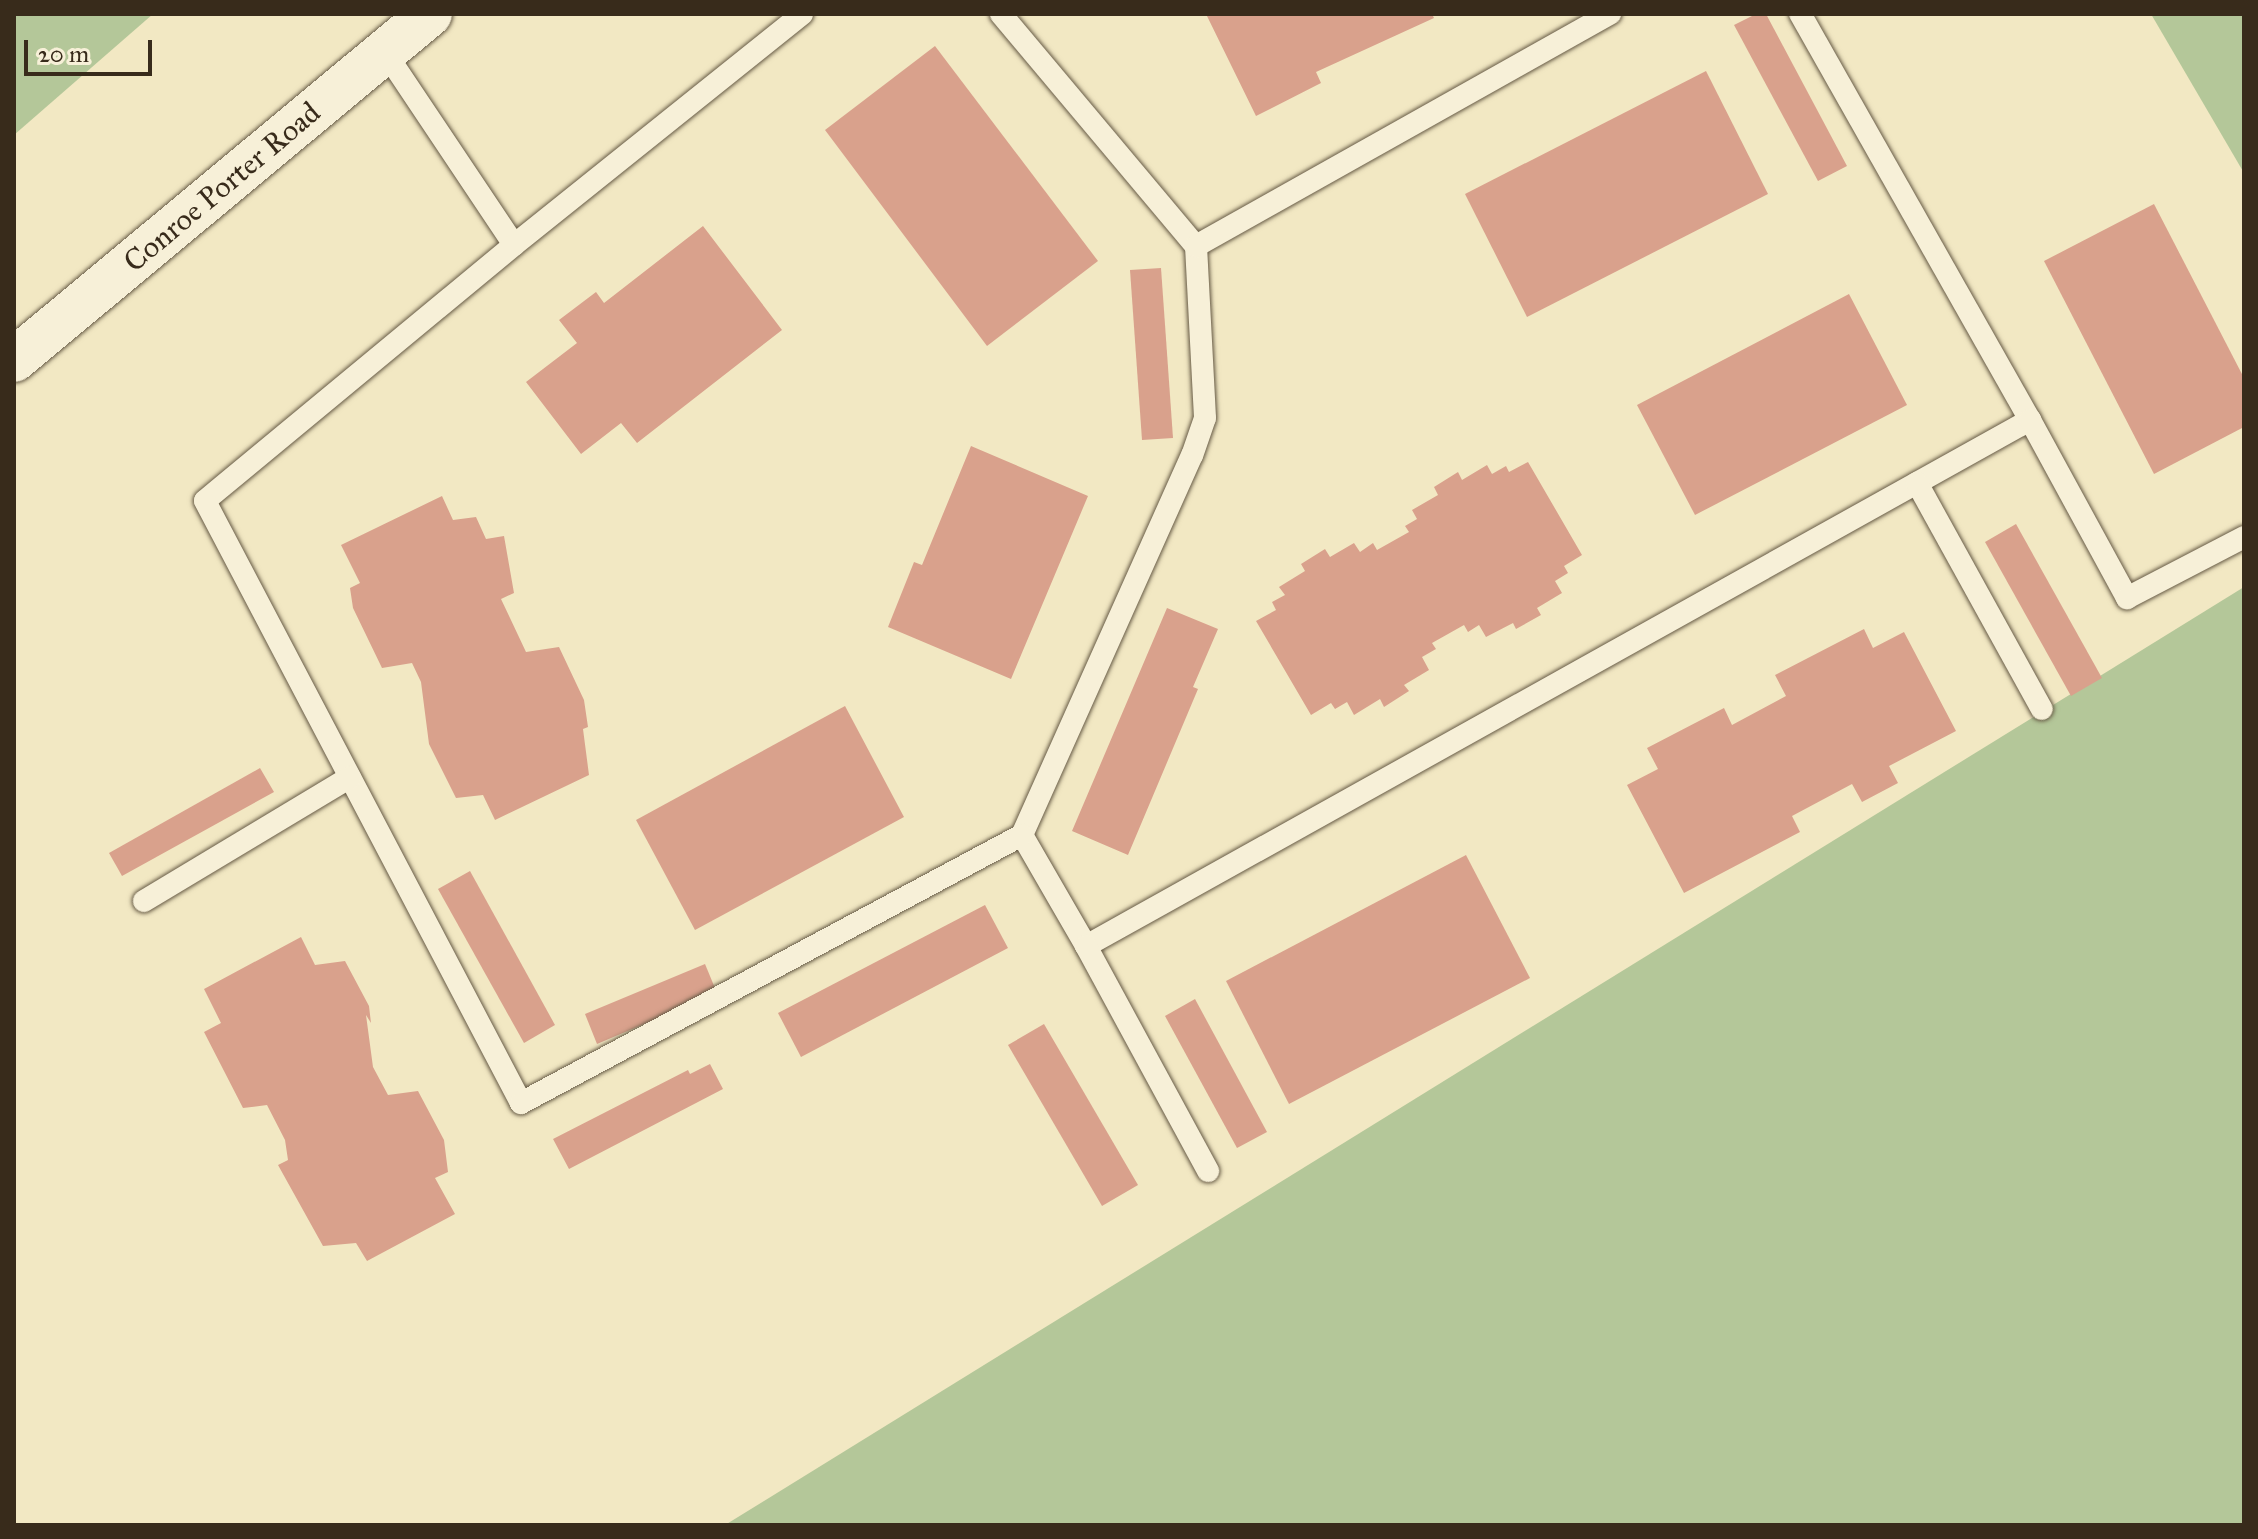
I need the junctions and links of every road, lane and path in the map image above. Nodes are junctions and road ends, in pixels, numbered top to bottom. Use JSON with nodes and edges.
{"nodes":[{"id":1,"x":430,"y":14,"type":"edge"},
{"id":2,"x":802,"y":14,"type":"edge"},
{"id":3,"x":1001,"y":14,"type":"edge"},
{"id":4,"x":1610,"y":14,"type":"edge"},
{"id":5,"x":1800,"y":14,"type":"edge"},
{"id":6,"x":1575,"y":22,"type":"edge"},
{"id":7,"x":385,"y":52,"type":"junction"},
{"id":8,"x":514,"y":245,"type":"junction"},
{"id":9,"x":1196,"y":246,"type":"junction"},
{"id":10,"x":14,"y":360,"type":"edge"},
{"id":11,"x":2030,"y":420,"type":"junction"},
{"id":12,"x":1917,"y":483,"type":"junction"},
{"id":13,"x":2244,"y":537,"type":"edge"},
{"id":14,"x":2042,"y":709,"type":"dead end"},
{"id":15,"x":350,"y":777,"type":"junction"},
{"id":16,"x":1022,"y":835,"type":"junction"},
{"id":17,"x":144,"y":901,"type":"dead end"},
{"id":18,"x":1086,"y":946,"type":"junction"},
{"id":19,"x":1208,"y":1171,"type":"dead end"}],
"edges":[{"from":1,"to":7,"type":"main road","name":"Conroe Porter Road"},
{"from":2,"to":8,"type":"lane"},
{"from":3,"to":9,"type":"lane"},
{"from":4,"to":6,"type":"lane"},
{"from":5,"to":11,"type":"lane"},
{"from":6,"to":9,"type":"lane"},
{"from":7,"to":8,"type":"lane"},
{"from":7,"to":10,"type":"main road","name":"Conroe Porter Road"},
{"from":8,"to":15,"type":"lane"},
{"from":9,"to":16,"type":"lane"},
{"from":11,"to":12,"type":"lane"},
{"from":11,"to":13,"type":"lane"},
{"from":12,"to":14,"type":"lane"},
{"from":12,"to":18,"type":"lane"},
{"from":15,"to":16,"type":"lane"},
{"from":15,"to":17,"type":"lane"},
{"from":16,"to":18,"type":"lane"},
{"from":18,"to":19,"type":"lane"}]}
